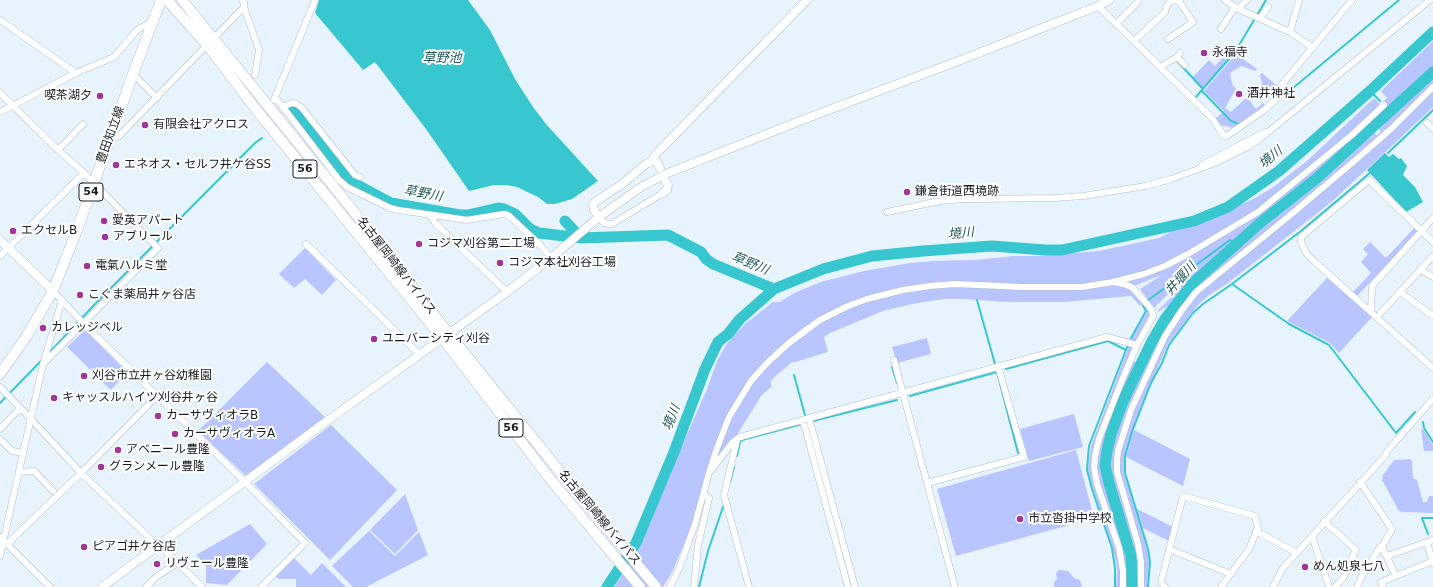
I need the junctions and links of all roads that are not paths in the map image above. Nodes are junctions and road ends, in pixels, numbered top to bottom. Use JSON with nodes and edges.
{"nodes":[{"id":1,"x":161,"y":0,"type":"edge"},
{"id":2,"x":167,"y":0,"type":"edge"},
{"id":3,"x":182,"y":0,"type":"edge"},
{"id":4,"x":242,"y":0,"type":"edge"},
{"id":5,"x":315,"y":0,"type":"edge"},
{"id":6,"x":807,"y":0,"type":"edge"},
{"id":7,"x":1109,"y":0,"type":"edge"},
{"id":8,"x":1179,"y":0,"type":"edge"},
{"id":9,"x":1225,"y":0,"type":"edge"},
{"id":10,"x":1247,"y":0,"type":"edge"},
{"id":11,"x":1299,"y":0,"type":"edge"},
{"id":12,"x":1352,"y":0,"type":"edge"},
{"id":13,"x":1430,"y":0,"type":"edge"},
{"id":14,"x":1138,"y":2,"type":"dead end"},
{"id":15,"x":1098,"y":6,"type":"junction"},
{"id":16,"x":244,"y":7,"type":"junction"},
{"id":17,"x":1268,"y":7,"type":"dead end"},
{"id":18,"x":1236,"y":8,"type":"junction"},
{"id":19,"x":1260,"y":18,"type":"junction"},
{"id":20,"x":0,"y":20,"type":"edge"},
{"id":21,"x":152,"y":21,"type":"junction"},
{"id":22,"x":1116,"y":24,"type":"junction"},
{"id":23,"x":1220,"y":29,"type":"dead end"},
{"id":24,"x":1290,"y":32,"type":"junction"},
{"id":25,"x":1168,"y":40,"type":"dead end"},
{"id":26,"x":1134,"y":41,"type":"junction"},
{"id":27,"x":210,"y":42,"type":"junction"},
{"id":28,"x":1313,"y":48,"type":"junction"},
{"id":29,"x":1185,"y":65,"type":"dead end"},
{"id":30,"x":1160,"y":67,"type":"junction"},
{"id":31,"x":76,"y":73,"type":"junction"},
{"id":32,"x":133,"y":74,"type":"junction"},
{"id":33,"x":255,"y":75,"type":"dead end"},
{"id":34,"x":1433,"y":87,"type":"edge"},
{"id":35,"x":0,"y":93,"type":"edge"},
{"id":36,"x":157,"y":98,"type":"junction"},
{"id":37,"x":272,"y":102,"type":"junction"},
{"id":38,"x":13,"y":105,"type":"junction"},
{"id":39,"x":1384,"y":105,"type":"dead end"},
{"id":40,"x":282,"y":107,"type":"junction"},
{"id":41,"x":0,"y":112,"type":"edge"},
{"id":42,"x":1427,"y":123,"type":"dead end"},
{"id":43,"x":83,"y":124,"type":"dead end"},
{"id":44,"x":1433,"y":129,"type":"edge"},
{"id":45,"x":111,"y":136,"type":"junction"},
{"id":46,"x":58,"y":150,"type":"junction"},
{"id":47,"x":655,"y":160,"type":"junction"},
{"id":48,"x":660,"y":168,"type":"dead end"},
{"id":49,"x":84,"y":173,"type":"junction"},
{"id":50,"x":360,"y":177,"type":"dead end"},
{"id":51,"x":666,"y":182,"type":"dead end"},
{"id":52,"x":94,"y":183,"type":"junction"},
{"id":53,"x":663,"y":193,"type":"joint"},
{"id":54,"x":887,"y":212,"type":"dead end"},
{"id":55,"x":429,"y":215,"type":"junction"},
{"id":56,"x":599,"y":217,"type":"junction"},
{"id":57,"x":1433,"y":218,"type":"edge"},
{"id":58,"x":1421,"y":231,"type":"junction"},
{"id":59,"x":0,"y":240,"type":"edge"},
{"id":60,"x":1433,"y":242,"type":"edge"},
{"id":61,"x":306,"y":244,"type":"dead end"},
{"id":62,"x":8,"y":247,"type":"junction"},
{"id":63,"x":0,"y":256,"type":"edge"},
{"id":64,"x":1433,"y":256,"type":"edge"},
{"id":65,"x":551,"y":258,"type":"junction"},
{"id":66,"x":1421,"y":270,"type":"junction"},
{"id":67,"x":1433,"y":277,"type":"edge"},
{"id":68,"x":1113,"y":282,"type":"junction"},
{"id":69,"x":53,"y":291,"type":"junction"},
{"id":70,"x":507,"y":292,"type":"junction"},
{"id":71,"x":1400,"y":292,"type":"junction"},
{"id":72,"x":62,"y":300,"type":"junction"},
{"id":73,"x":1371,"y":312,"type":"junction"},
{"id":74,"x":1433,"y":316,"type":"edge"},
{"id":75,"x":1377,"y":317,"type":"junction"},
{"id":76,"x":83,"y":323,"type":"junction"},
{"id":77,"x":446,"y":336,"type":"junction"},
{"id":78,"x":1137,"y":346,"type":"junction"},
{"id":79,"x":420,"y":355,"type":"junction"},
{"id":80,"x":894,"y":360,"type":"dead end"},
{"id":81,"x":43,"y":364,"type":"junction"},
{"id":82,"x":998,"y":366,"type":"junction"},
{"id":83,"x":1433,"y":368,"type":"edge"},
{"id":84,"x":0,"y":374,"type":"edge"},
{"id":85,"x":0,"y":387,"type":"edge"},
{"id":86,"x":903,"y":392,"type":"junction"},
{"id":87,"x":157,"y":396,"type":"junction"},
{"id":88,"x":1433,"y":400,"type":"edge"},
{"id":89,"x":20,"y":408,"type":"junction"},
{"id":90,"x":31,"y":419,"type":"junction"},
{"id":91,"x":806,"y":419,"type":"junction"},
{"id":92,"x":0,"y":429,"type":"edge"},
{"id":93,"x":0,"y":439,"type":"edge"},
{"id":94,"x":737,"y":440,"type":"junction"},
{"id":95,"x":23,"y":453,"type":"junction"},
{"id":96,"x":19,"y":472,"type":"junction"},
{"id":97,"x":81,"y":473,"type":"junction"},
{"id":98,"x":709,"y":473,"type":"junction"},
{"id":99,"x":245,"y":482,"type":"junction"},
{"id":100,"x":1360,"y":482,"type":"junction"},
{"id":101,"x":927,"y":483,"type":"junction"},
{"id":102,"x":53,"y":491,"type":"dead end"},
{"id":103,"x":704,"y":494,"type":"junction"},
{"id":104,"x":1324,"y":522,"type":"junction"},
{"id":105,"x":1256,"y":531,"type":"junction"},
{"id":106,"x":1312,"y":536,"type":"junction"},
{"id":107,"x":4,"y":540,"type":"edge"},
{"id":108,"x":1430,"y":541,"type":"edge"},
{"id":109,"x":157,"y":545,"type":"junction"},
{"id":110,"x":1382,"y":547,"type":"junction"},
{"id":111,"x":1169,"y":549,"type":"junction"},
{"id":112,"x":1297,"y":553,"type":"junction"},
{"id":113,"x":0,"y":556,"type":"edge"},
{"id":114,"x":1386,"y":556,"type":"junction"},
{"id":115,"x":1433,"y":562,"type":"edge"},
{"id":116,"x":177,"y":563,"type":"junction"},
{"id":117,"x":1231,"y":574,"type":"junction"},
{"id":118,"x":1396,"y":576,"type":"junction"},
{"id":119,"x":50,"y":587,"type":"edge"},
{"id":120,"x":102,"y":587,"type":"edge"},
{"id":121,"x":146,"y":587,"type":"edge"},
{"id":122,"x":202,"y":587,"type":"edge"},
{"id":123,"x":261,"y":587,"type":"edge"},
{"id":124,"x":640,"y":587,"type":"edge"},
{"id":125,"x":656,"y":587,"type":"edge"},
{"id":126,"x":670,"y":587,"type":"edge"},
{"id":127,"x":694,"y":587,"type":"edge"},
{"id":128,"x":749,"y":587,"type":"edge"},
{"id":129,"x":848,"y":587,"type":"edge"},
{"id":130,"x":855,"y":587,"type":"edge"},
{"id":131,"x":955,"y":587,"type":"edge"},
{"id":132,"x":1123,"y":587,"type":"edge"},
{"id":133,"x":1141,"y":587,"type":"edge"},
{"id":134,"x":1165,"y":587,"type":"edge"},
{"id":135,"x":1221,"y":587,"type":"edge"},
{"id":136,"x":1273,"y":587,"type":"edge"},
{"id":137,"x":1329,"y":587,"type":"edge"},
{"id":138,"x":1335,"y":587,"type":"edge"},
{"id":139,"x":1357,"y":587,"type":"edge"},
{"id":140,"x":1383,"y":587,"type":"edge"}],
"edges":[{"from":1,"to":21,"type":"main road","name":"豊田知立線","number":"54"},
{"from":2,"to":27,"type":"main road","name":"名古屋岡崎線バイパス","number":"56"},
{"from":3,"to":27,"type":"main road","name":"名古屋岡崎線バイパス","number":"56"},
{"from":4,"to":16,"type":"street"},
{"from":5,"to":37,"type":"street"},
{"from":6,"to":47,"type":"street"},
{"from":7,"to":15,"type":"street"},
{"from":8,"to":25,"type":"street"},
{"from":8,"to":26,"type":"street"},
{"from":9,"to":18,"type":"street"},
{"from":10,"to":18,"type":"street"},
{"from":11,"to":24,"type":"street"},
{"from":12,"to":28,"type":"street"},
{"from":13,"to":54,"type":"street"},
{"from":14,"to":22,"type":"street"},
{"from":15,"to":22,"type":"street"},
{"from":15,"to":56,"type":"street"},
{"from":16,"to":27,"type":"street"},
{"from":16,"to":33,"type":"street"},
{"from":17,"to":19,"type":"street"},
{"from":18,"to":19,"type":"street"},
{"from":18,"to":23,"type":"street"},
{"from":19,"to":24,"type":"street"},
{"from":20,"to":31,"type":"street"},
{"from":21,"to":31,"type":"street"},
{"from":21,"to":32,"type":"main road","name":"豊田知立線","number":"54"},
{"from":22,"to":26,"type":"street"},
{"from":24,"to":28,"type":"street"},
{"from":26,"to":30,"type":"street"},
{"from":27,"to":36,"type":"street"},
{"from":27,"to":37,"type":"main road","name":"名古屋岡崎線バイパス","number":"56"},
{"from":27,"to":77,"type":"main road","name":"名古屋岡崎線バイパス","number":"56"},
{"from":28,"to":30,"type":"street"},
{"from":29,"to":30,"type":"street"},
{"from":31,"to":38,"type":"street"},
{"from":32,"to":36,"type":"street"},
{"from":32,"to":45,"type":"main road","name":"豊田知立線","number":"54"},
{"from":34,"to":133,"type":"street"},
{"from":35,"to":38,"type":"street"},
{"from":36,"to":45,"type":"street"},
{"from":37,"to":40,"type":"street"},
{"from":37,"to":77,"type":"main road","name":"名古屋岡崎線バイパス","number":"56"},
{"from":38,"to":41,"type":"street"},
{"from":38,"to":46,"type":"street"},
{"from":39,"to":68,"type":"street"},
{"from":40,"to":50,"type":"street"},
{"from":40,"to":55,"type":"street"},
{"from":42,"to":44,"type":"street"},
{"from":43,"to":46,"type":"street"},
{"from":45,"to":52,"type":"main road","name":"豊田知立線","number":"54"},
{"from":46,"to":49,"type":"street"},
{"from":47,"to":48,"type":"street"},
{"from":47,"to":56,"type":"street"},
{"from":49,"to":52,"type":"street"},
{"from":49,"to":62,"type":"street"},
{"from":51,"to":53,"type":"street"},
{"from":52,"to":69,"type":"main road","name":"豊田知立線","number":"54"},
{"from":52,"to":76,"type":"street"},
{"from":53,"to":56,"type":"street"},
{"from":55,"to":65,"type":"street"},
{"from":55,"to":70,"type":"street"},
{"from":56,"to":65,"type":"street"},
{"from":57,"to":58,"type":"street"},
{"from":58,"to":60,"type":"street"},
{"from":58,"to":73,"type":"street"},
{"from":58,"to":73,"type":"street"},
{"from":59,"to":62,"type":"street"},
{"from":61,"to":79,"type":"street"},
{"from":62,"to":63,"type":"street"},
{"from":62,"to":69,"type":"street"},
{"from":64,"to":66,"type":"street"},
{"from":65,"to":70,"type":"street"},
{"from":66,"to":67,"type":"street"},
{"from":66,"to":71,"type":"street"},
{"from":68,"to":78,"type":"street"},
{"from":68,"to":98,"type":"street"},
{"from":69,"to":72,"type":"street"},
{"from":69,"to":84,"type":"main road","name":"豊田知立線","number":"54"},
{"from":70,"to":77,"type":"street"},
{"from":71,"to":74,"type":"street"},
{"from":71,"to":75,"type":"street"},
{"from":72,"to":76,"type":"street"},
{"from":72,"to":81,"type":"street"},
{"from":73,"to":75,"type":"street"},
{"from":75,"to":83,"type":"street"},
{"from":76,"to":81,"type":"street"},
{"from":76,"to":87,"type":"street"},
{"from":77,"to":79,"type":"street"},
{"from":77,"to":124,"type":"main road","name":"名古屋岡崎線バイパス","number":"56"},
{"from":77,"to":125,"type":"main road","name":"名古屋岡崎線バイパス","number":"56"},
{"from":78,"to":82,"type":"street"},
{"from":78,"to":132,"type":"street"},
{"from":79,"to":99,"type":"street"},
{"from":80,"to":86,"type":"street"},
{"from":81,"to":90,"type":"street"},
{"from":82,"to":86,"type":"street"},
{"from":82,"to":101,"type":"street"},
{"from":85,"to":89,"type":"street"},
{"from":86,"to":91,"type":"street"},
{"from":86,"to":101,"type":"street"},
{"from":87,"to":97,"type":"street"},
{"from":87,"to":99,"type":"street"},
{"from":88,"to":100,"type":"street"},
{"from":89,"to":90,"type":"street"},
{"from":89,"to":92,"type":"street"},
{"from":90,"to":95,"type":"street"},
{"from":90,"to":97,"type":"street"},
{"from":91,"to":94,"type":"street"},
{"from":91,"to":129,"type":"street"},
{"from":91,"to":130,"type":"street"},
{"from":93,"to":95,"type":"street"},
{"from":94,"to":98,"type":"street"},
{"from":94,"to":128,"type":"street"},
{"from":95,"to":96,"type":"street"},
{"from":96,"to":102,"type":"street"},
{"from":96,"to":107,"type":"street"},
{"from":97,"to":107,"type":"street"},
{"from":97,"to":109,"type":"street"},
{"from":98,"to":103,"type":"street"},
{"from":99,"to":109,"type":"street"},
{"from":99,"to":123,"type":"street"},
{"from":100,"to":104,"type":"street"},
{"from":100,"to":110,"type":"street"},
{"from":101,"to":131,"type":"street"},
{"from":103,"to":126,"type":"street"},
{"from":103,"to":127,"type":"street"},
{"from":104,"to":106,"type":"street"},
{"from":104,"to":138,"type":"street"},
{"from":105,"to":111,"type":"street"},
{"from":105,"to":112,"type":"street"},
{"from":105,"to":117,"type":"street"},
{"from":106,"to":112,"type":"street"},
{"from":106,"to":137,"type":"street"},
{"from":107,"to":113,"type":"street"},
{"from":107,"to":119,"type":"street"},
{"from":108,"to":114,"type":"street"},
{"from":108,"to":115,"type":"street"},
{"from":109,"to":116,"type":"street"},
{"from":109,"to":120,"type":"street"},
{"from":110,"to":114,"type":"street"},
{"from":110,"to":139,"type":"street"},
{"from":111,"to":117,"type":"street"},
{"from":111,"to":134,"type":"street"},
{"from":112,"to":136,"type":"street"},
{"from":114,"to":118,"type":"street"},
{"from":115,"to":118,"type":"street"},
{"from":116,"to":121,"type":"street"},
{"from":116,"to":122,"type":"street"},
{"from":117,"to":135,"type":"street"},
{"from":118,"to":140,"type":"street"}]}
